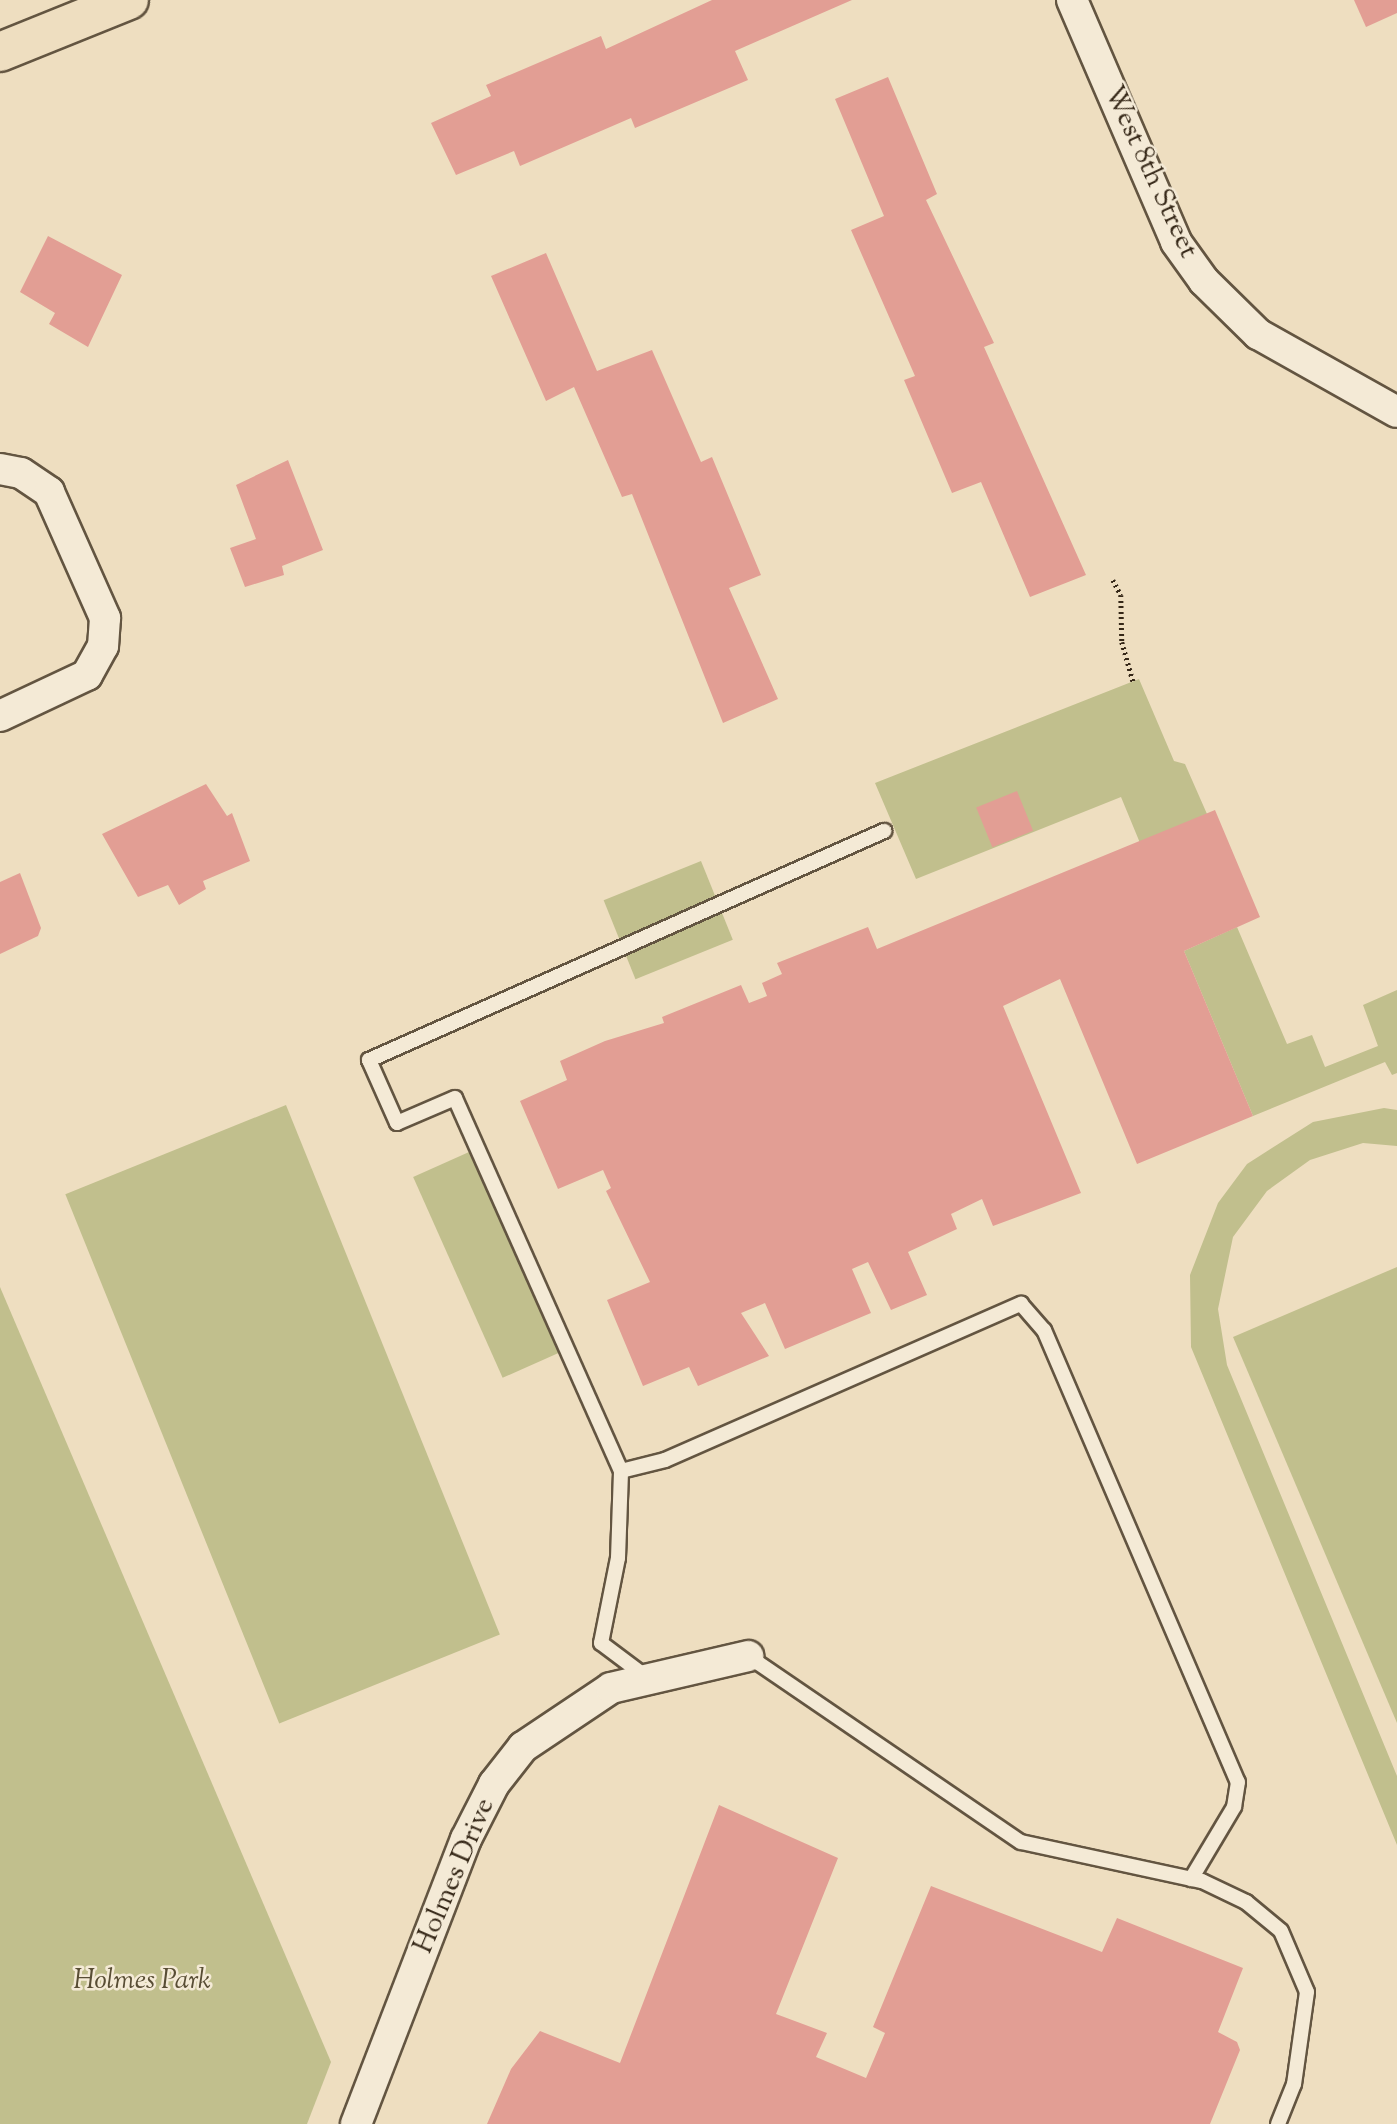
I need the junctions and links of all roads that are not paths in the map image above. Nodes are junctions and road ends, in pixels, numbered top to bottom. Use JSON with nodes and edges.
{"nodes":[{"id":1,"x":129,"y":0,"type":"edge"},
{"id":2,"x":1072,"y":0,"type":"edge"},
{"id":3,"x":0,"y":52,"type":"edge"},
{"id":4,"x":1397,"y":412,"type":"edge"},
{"id":5,"x":0,"y":469,"type":"edge"},
{"id":6,"x":3,"y":707,"type":"edge"},
{"id":7,"x":884,"y":831,"type":"dead end"},
{"id":8,"x":621,"y":1471,"type":"junction"},
{"id":9,"x":748,"y":1656,"type":"joint"},
{"id":10,"x":650,"y":1679,"type":"junction"},
{"id":11,"x":1191,"y":1879,"type":"junction"},
{"id":12,"x":356,"y":2124,"type":"edge"},
{"id":13,"x":1278,"y":2124,"type":"edge"}],
"edges":[{"from":1,"to":3,"type":"main road"},
{"from":2,"to":4,"type":"street","name":"West 8th Street"},
{"from":5,"to":6,"type":"street"},
{"from":7,"to":8,"type":"lane"},
{"from":8,"to":10,"type":"lane"},
{"from":8,"to":11,"type":"lane"},
{"from":9,"to":10,"type":"street","name":"Holmes Drive"},
{"from":9,"to":11,"type":"lane"},
{"from":10,"to":12,"type":"street","name":"Holmes Drive"},
{"from":11,"to":13,"type":"lane"}]}
